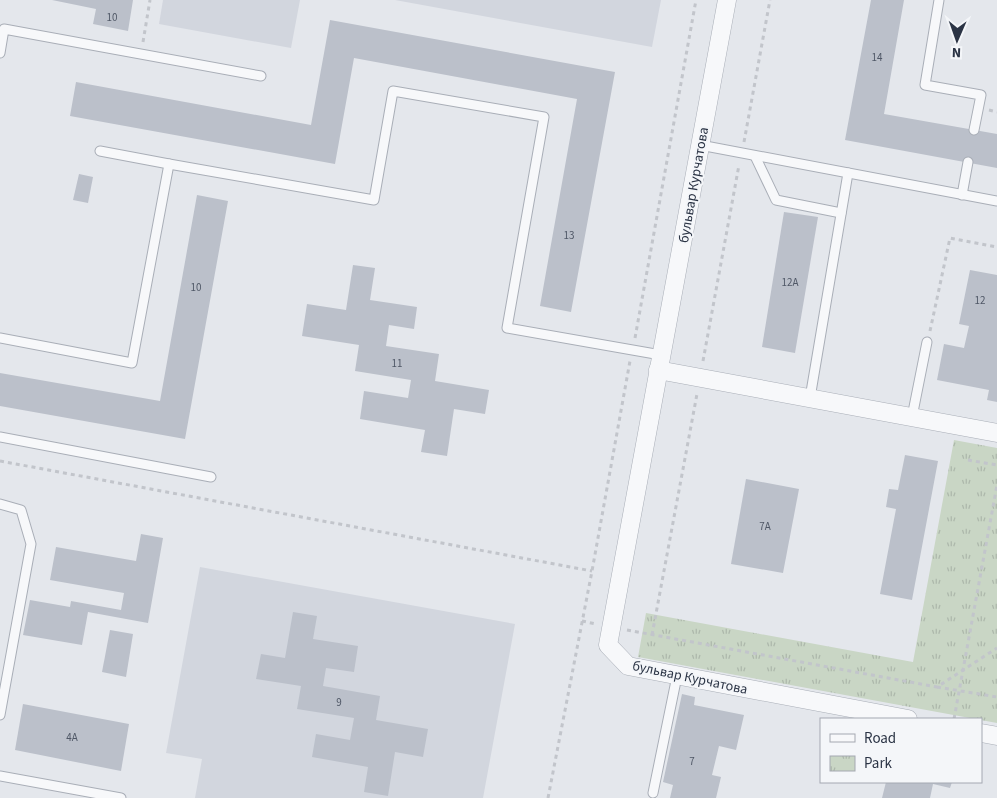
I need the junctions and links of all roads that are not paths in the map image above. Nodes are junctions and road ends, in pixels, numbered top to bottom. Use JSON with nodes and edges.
{"nodes":[{"id":1,"x":727,"y":0,"type":"edge"},
{"id":2,"x":940,"y":0,"type":"edge"},
{"id":3,"x":0,"y":53,"type":"edge"},
{"id":4,"x":261,"y":76,"type":"dead end"},
{"id":5,"x":974,"y":130,"type":"dead end"},
{"id":6,"x":700,"y":145,"type":"junction"},
{"id":7,"x":100,"y":151,"type":"dead end"},
{"id":8,"x":755,"y":156,"type":"junction"},
{"id":9,"x":968,"y":162,"type":"dead end"},
{"id":10,"x":169,"y":164,"type":"junction"},
{"id":11,"x":848,"y":173,"type":"junction"},
{"id":12,"x":962,"y":195,"type":"junction"},
{"id":13,"x":997,"y":201,"type":"edge"},
{"id":14,"x":841,"y":213,"type":"junction"},
{"id":15,"x":0,"y":338,"type":"edge"},
{"id":16,"x":927,"y":342,"type":"road end"},
{"id":17,"x":660,"y":362,"type":"junction"},
{"id":18,"x":810,"y":398,"type":"junction"},
{"id":19,"x":912,"y":417,"type":"junction"},
{"id":20,"x":997,"y":432,"type":"edge"},
{"id":21,"x":0,"y":437,"type":"edge"},
{"id":22,"x":211,"y":477,"type":"dead end"},
{"id":23,"x":0,"y":504,"type":"edge"},
{"id":24,"x":677,"y":676,"type":"junction"},
{"id":25,"x":0,"y":715,"type":"edge"},
{"id":26,"x":903,"y":718,"type":"edge"},
{"id":27,"x":982,"y":733,"type":"edge"},
{"id":28,"x":997,"y":736,"type":"edge"},
{"id":29,"x":0,"y":776,"type":"edge"},
{"id":30,"x":652,"y":792,"type":"dead end"},
{"id":31,"x":121,"y":798,"type":"edge"}],
"edges":[{"from":1,"to":6,"type":"street","name":"бульвар Курчатова"},
{"from":2,"to":5,"type":"lane"},
{"from":3,"to":4,"type":"lane"},
{"from":6,"to":8,"type":"lane"},
{"from":6,"to":17,"type":"street","name":"бульвар Курчатова"},
{"from":7,"to":10,"type":"lane"},
{"from":8,"to":11,"type":"lane"},
{"from":8,"to":14,"type":"lane"},
{"from":9,"to":12,"type":"lane"},
{"from":10,"to":15,"type":"lane"},
{"from":10,"to":17,"type":"lane"},
{"from":11,"to":12,"type":"lane"},
{"from":11,"to":14,"type":"lane"},
{"from":12,"to":13,"type":"lane"},
{"from":14,"to":18,"type":"lane"},
{"from":16,"to":19,"type":"lane"},
{"from":17,"to":18,"type":"street"},
{"from":17,"to":24,"type":"street","name":"бульвар Курчатова"},
{"from":18,"to":19,"type":"street"},
{"from":19,"to":20,"type":"street"},
{"from":21,"to":22,"type":"lane"},
{"from":23,"to":25,"type":"lane"},
{"from":24,"to":26,"type":"street","name":"бульвар Курчатова"},
{"from":24,"to":30,"type":"lane"},
{"from":27,"to":28,"type":"street"},
{"from":29,"to":31,"type":"lane"}]}
